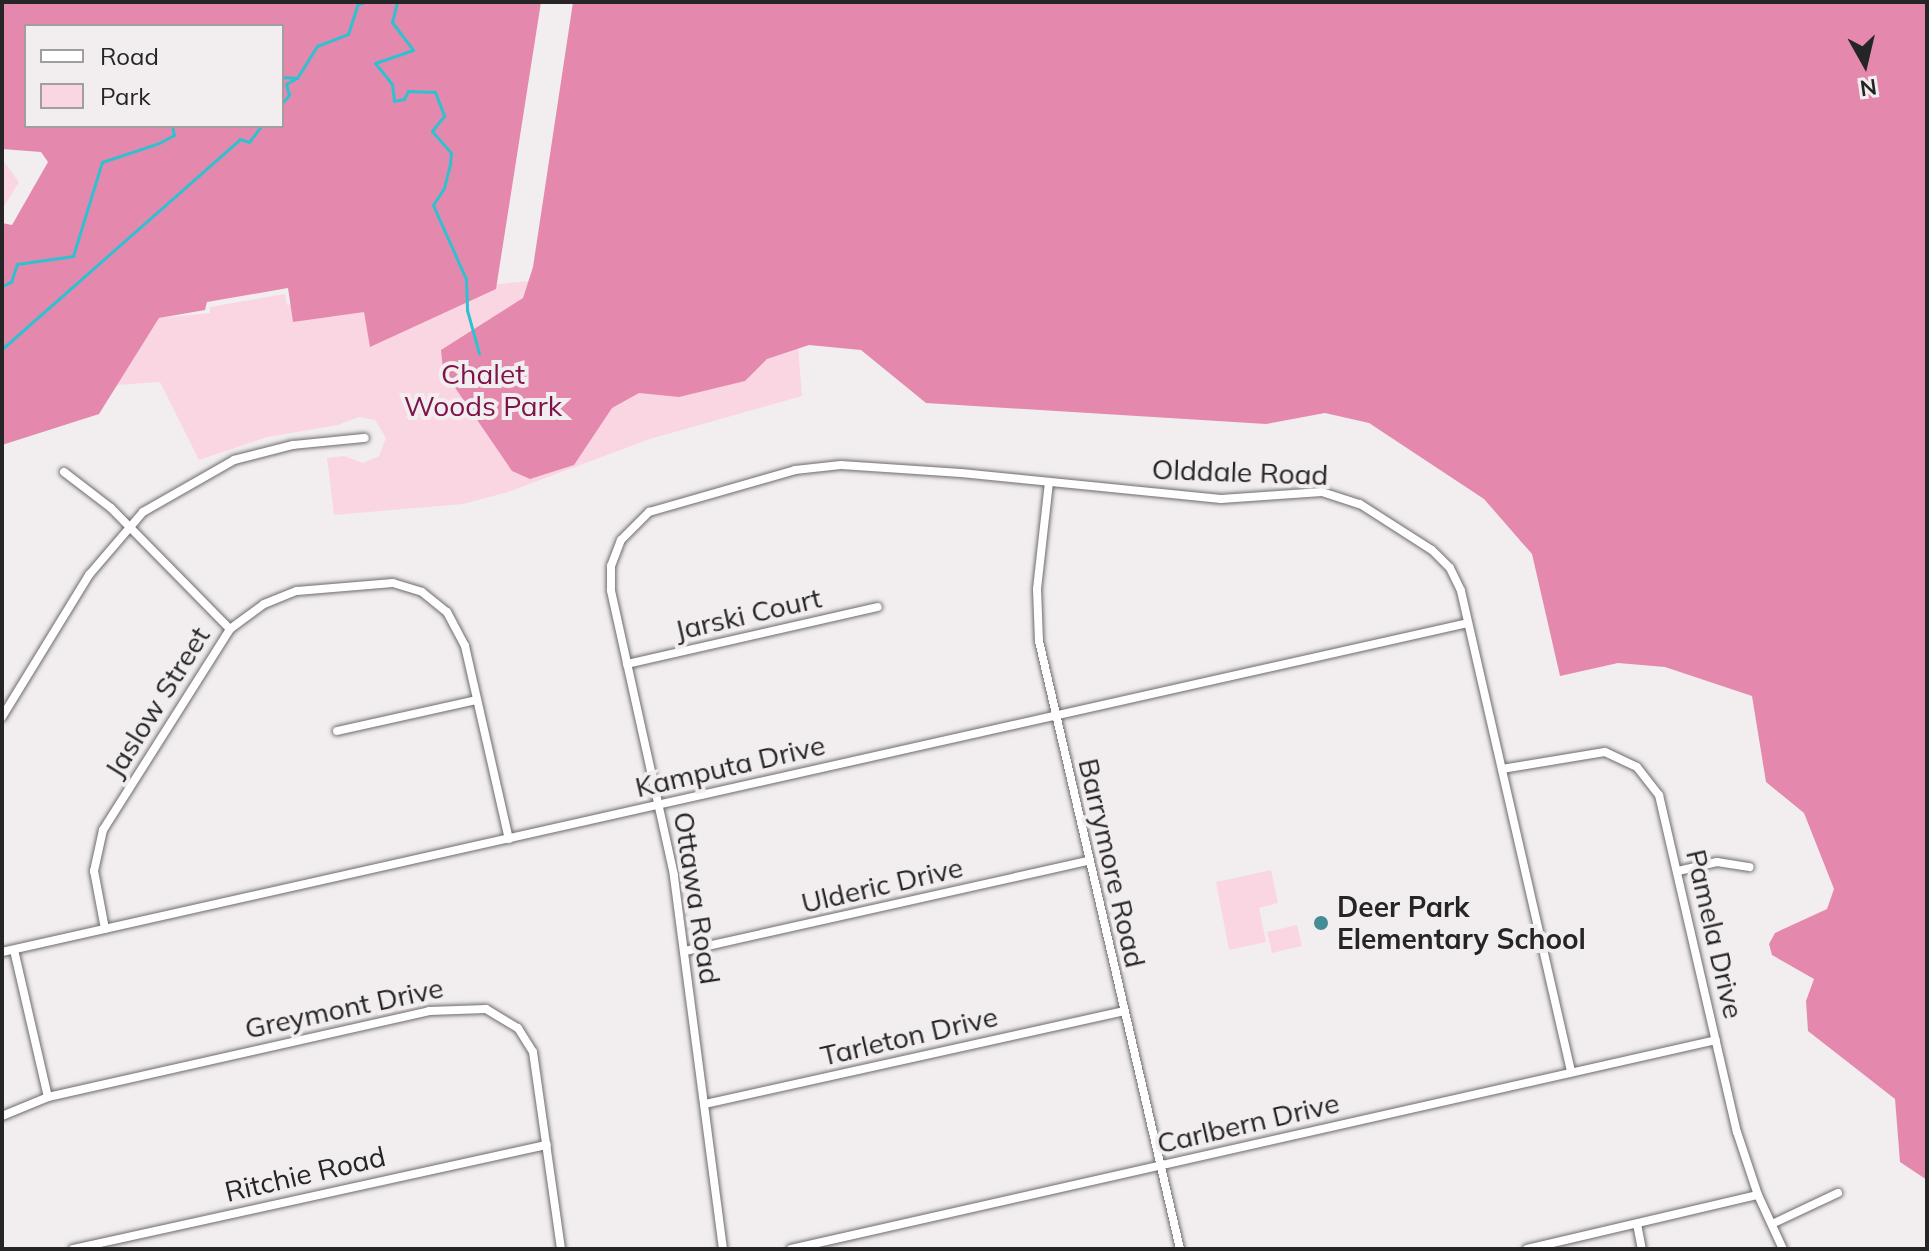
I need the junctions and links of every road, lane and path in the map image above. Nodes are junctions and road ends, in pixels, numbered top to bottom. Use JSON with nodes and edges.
{"nodes":[{"id":1,"x":365,"y":438,"type":"dead end"},
{"id":2,"x":64,"y":472,"type":"dead end"},
{"id":3,"x":1049,"y":482,"type":"junction"},
{"id":4,"x":640,"y":519,"type":"joint"},
{"id":5,"x":128,"y":526,"type":"junction"},
{"id":6,"x":878,"y":607,"type":"dead end"},
{"id":7,"x":1468,"y":623,"type":"junction"},
{"id":8,"x":230,"y":629,"type":"junction"},
{"id":9,"x":627,"y":664,"type":"junction"},
{"id":10,"x":477,"y":700,"type":"junction"},
{"id":11,"x":1056,"y":715,"type":"junction"},
{"id":12,"x":2,"y":717,"type":"edge"},
{"id":13,"x":337,"y":731,"type":"dead end"},
{"id":14,"x":1502,"y":769,"type":"junction"},
{"id":15,"x":659,"y":805,"type":"junction"},
{"id":16,"x":509,"y":839,"type":"junction"},
{"id":17,"x":1089,"y":861,"type":"junction"},
{"id":18,"x":1750,"y":867,"type":"dead end"},
{"id":19,"x":1678,"y":871,"type":"junction"},
{"id":20,"x":105,"y":929,"type":"junction"},
{"id":21,"x":14,"y":950,"type":"junction"},
{"id":22,"x":685,"y":951,"type":"junction"},
{"id":23,"x":2,"y":952,"type":"edge"},
{"id":24,"x":1123,"y":1011,"type":"junction"},
{"id":25,"x":1716,"y":1040,"type":"junction"},
{"id":26,"x":1571,"y":1073,"type":"junction"},
{"id":27,"x":48,"y":1097,"type":"junction"},
{"id":28,"x":705,"y":1104,"type":"junction"},
{"id":29,"x":2,"y":1116,"type":"edge"},
{"id":30,"x":547,"y":1145,"type":"junction"},
{"id":31,"x":1158,"y":1166,"type":"junction"},
{"id":32,"x":1838,"y":1193,"type":"dead end"},
{"id":33,"x":1758,"y":1195,"type":"junction"},
{"id":34,"x":1637,"y":1224,"type":"junction"},
{"id":35,"x":1772,"y":1224,"type":"junction"},
{"id":36,"x":73,"y":1249,"type":"edge"},
{"id":37,"x":561,"y":1249,"type":"edge"},
{"id":38,"x":723,"y":1249,"type":"edge"},
{"id":39,"x":791,"y":1249,"type":"edge"},
{"id":40,"x":1180,"y":1249,"type":"edge"},
{"id":41,"x":1527,"y":1249,"type":"edge"},
{"id":42,"x":1642,"y":1249,"type":"edge"},
{"id":43,"x":1783,"y":1249,"type":"edge"}],
"edges":[{"from":1,"to":5,"type":"street"},
{"from":2,"to":5,"type":"street"},
{"from":3,"to":4,"type":"street","name":"Olddale Road"},
{"from":3,"to":7,"type":"street","name":"Olddale Road"},
{"from":3,"to":11,"type":"street","name":"Barrymore Road"},
{"from":4,"to":9,"type":"street","name":"Ottawa Road"},
{"from":5,"to":8,"type":"street"},
{"from":5,"to":12,"type":"street"},
{"from":6,"to":9,"type":"street","name":"Jarski Court"},
{"from":7,"to":11,"type":"street","name":"Kamputa Drive"},
{"from":7,"to":14,"type":"street","name":"Olddale Road"},
{"from":8,"to":10,"type":"street","name":"Jaslow Street"},
{"from":8,"to":20,"type":"street","name":"Jaslow Street"},
{"from":9,"to":15,"type":"street","name":"Ottawa Road"},
{"from":10,"to":13,"type":"street"},
{"from":10,"to":16,"type":"street","name":"Jaslow Street"},
{"from":11,"to":15,"type":"street","name":"Kamputa Drive"},
{"from":11,"to":17,"type":"street","name":"Barrymore Road"},
{"from":14,"to":19,"type":"street","name":"Pamela Drive"},
{"from":14,"to":26,"type":"street","name":"Olddale Road"},
{"from":15,"to":16,"type":"street","name":"Kamputa Drive"},
{"from":15,"to":22,"type":"street","name":"Ottawa Road"},
{"from":16,"to":20,"type":"street","name":"Kamputa Drive"},
{"from":17,"to":22,"type":"street","name":"Ulderic Drive"},
{"from":17,"to":24,"type":"street","name":"Barrymore Road"},
{"from":18,"to":19,"type":"street"},
{"from":19,"to":25,"type":"street","name":"Pamela Drive"},
{"from":20,"to":21,"type":"street","name":"Kamputa Drive"},
{"from":21,"to":23,"type":"street","name":"Kamputa Drive"},
{"from":21,"to":27,"type":"street"},
{"from":22,"to":28,"type":"street","name":"Ottawa Road"},
{"from":24,"to":28,"type":"street","name":"Tarleton Drive"},
{"from":24,"to":31,"type":"street","name":"Barrymore Road"},
{"from":25,"to":26,"type":"street","name":"Carlbern Drive"},
{"from":25,"to":33,"type":"street","name":"Pamela Drive"},
{"from":26,"to":31,"type":"street","name":"Carlbern Drive"},
{"from":27,"to":29,"type":"street","name":"Greymont Drive"},
{"from":27,"to":30,"type":"street","name":"Greymont Drive"},
{"from":28,"to":38,"type":"street","name":"Ottawa Road"},
{"from":30,"to":36,"type":"street","name":"Ritchie Road"},
{"from":30,"to":37,"type":"street","name":"Greymont Drive"},
{"from":31,"to":39,"type":"street","name":"Carlbern Drive"},
{"from":31,"to":40,"type":"street","name":"Barrymore Road"},
{"from":32,"to":35,"type":"street"},
{"from":33,"to":34,"type":"street"},
{"from":33,"to":35,"type":"street","name":"Pamela Drive"},
{"from":34,"to":41,"type":"street"},
{"from":34,"to":42,"type":"street"},
{"from":35,"to":43,"type":"street","name":"Pamela Drive"}]}
